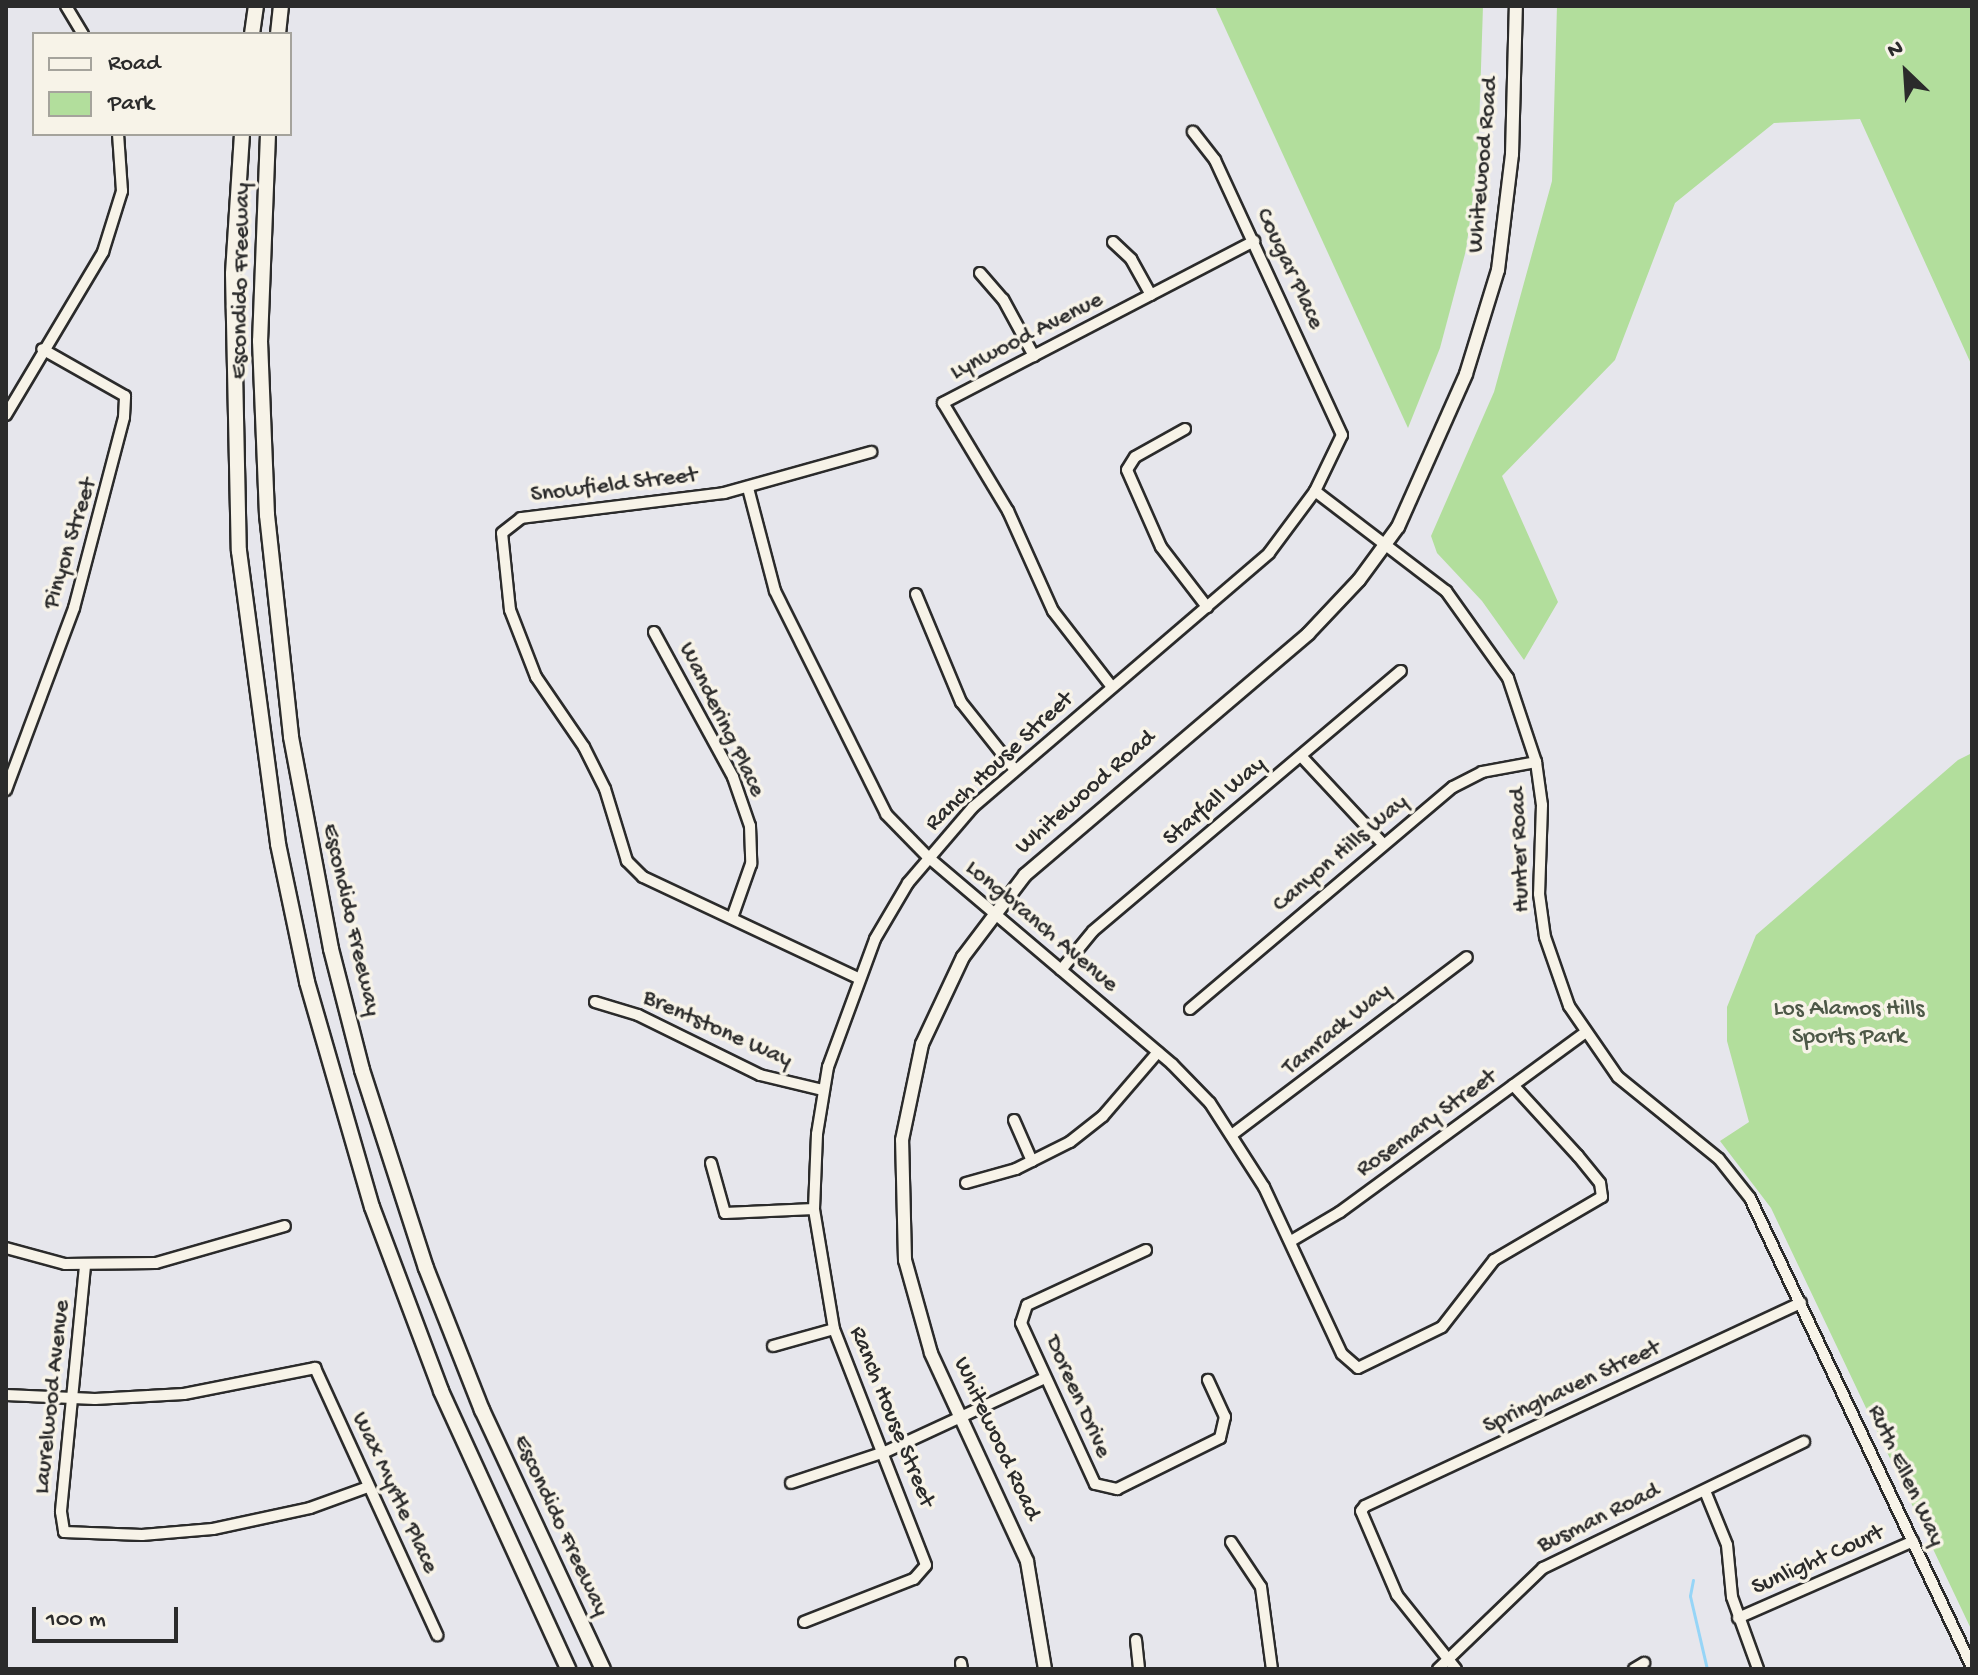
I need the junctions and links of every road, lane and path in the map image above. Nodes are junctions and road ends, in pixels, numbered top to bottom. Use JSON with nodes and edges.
{"nodes":[{"id":1,"x":66,"y":6,"type":"edge"},
{"id":2,"x":247,"y":6,"type":"edge"},
{"id":3,"x":256,"y":6,"type":"edge"},
{"id":4,"x":281,"y":6,"type":"edge"},
{"id":5,"x":1516,"y":6,"type":"edge"},
{"id":6,"x":82,"y":32,"type":"edge"},
{"id":7,"x":250,"y":32,"type":"edge"},
{"id":8,"x":250,"y":32,"type":"edge"},
{"id":9,"x":278,"y":32,"type":"edge"},
{"id":10,"x":1193,"y":132,"type":"dead end"},
{"id":11,"x":118,"y":136,"type":"edge"},
{"id":12,"x":242,"y":136,"type":"edge"},
{"id":13,"x":268,"y":136,"type":"edge"},
{"id":14,"x":1254,"y":241,"type":"junction"},
{"id":15,"x":1113,"y":242,"type":"dead end"},
{"id":16,"x":980,"y":273,"type":"dead end"},
{"id":17,"x":1151,"y":295,"type":"junction"},
{"id":18,"x":42,"y":349,"type":"junction"},
{"id":19,"x":1034,"y":356,"type":"junction"},
{"id":20,"x":6,"y":415,"type":"edge"},
{"id":21,"x":1341,"y":427,"type":"joint"},
{"id":22,"x":1185,"y":429,"type":"dead end"},
{"id":23,"x":871,"y":452,"type":"dead end"},
{"id":24,"x":748,"y":488,"type":"junction"},
{"id":25,"x":1315,"y":491,"type":"junction"},
{"id":26,"x":1386,"y":544,"type":"junction"},
{"id":27,"x":916,"y":594,"type":"dead end"},
{"id":28,"x":1207,"y":607,"type":"junction"},
{"id":29,"x":654,"y":632,"type":"dead end"},
{"id":30,"x":1401,"y":671,"type":"dead end"},
{"id":31,"x":1112,"y":687,"type":"junction"},
{"id":32,"x":1301,"y":756,"type":"junction"},
{"id":33,"x":1536,"y":762,"type":"junction"},
{"id":34,"x":1015,"y":770,"type":"junction"},
{"id":35,"x":6,"y":790,"type":"edge"},
{"id":36,"x":1382,"y":843,"type":"junction"},
{"id":37,"x":928,"y":857,"type":"junction"},
{"id":38,"x":992,"y":913,"type":"junction"},
{"id":39,"x":732,"y":918,"type":"junction"},
{"id":40,"x":1467,"y":957,"type":"dead end"},
{"id":41,"x":1061,"y":970,"type":"junction"},
{"id":42,"x":858,"y":978,"type":"junction"},
{"id":43,"x":595,"y":1002,"type":"dead end"},
{"id":44,"x":1190,"y":1009,"type":"dead end"},
{"id":45,"x":1583,"y":1034,"type":"junction"},
{"id":46,"x":1158,"y":1052,"type":"junction"},
{"id":47,"x":1513,"y":1085,"type":"junction"},
{"id":48,"x":823,"y":1090,"type":"junction"},
{"id":49,"x":1014,"y":1120,"type":"dead end"},
{"id":50,"x":1233,"y":1134,"type":"junction"},
{"id":51,"x":1032,"y":1161,"type":"junction"},
{"id":52,"x":711,"y":1163,"type":"dead end"},
{"id":53,"x":966,"y":1183,"type":"dead end"},
{"id":54,"x":814,"y":1209,"type":"junction"},
{"id":55,"x":285,"y":1226,"type":"dead end"},
{"id":56,"x":1291,"y":1241,"type":"junction"},
{"id":57,"x":6,"y":1248,"type":"edge"},
{"id":58,"x":1146,"y":1250,"type":"dead end"},
{"id":59,"x":85,"y":1266,"type":"junction"},
{"id":60,"x":1801,"y":1303,"type":"junction"},
{"id":61,"x":834,"y":1329,"type":"junction"},
{"id":62,"x":773,"y":1346,"type":"dead end"},
{"id":63,"x":1045,"y":1378,"type":"junction"},
{"id":64,"x":1208,"y":1380,"type":"dead end"},
{"id":65,"x":6,"y":1395,"type":"edge"},
{"id":66,"x":74,"y":1399,"type":"junction"},
{"id":67,"x":962,"y":1416,"type":"junction"},
{"id":68,"x":1804,"y":1442,"type":"dead end"},
{"id":69,"x":885,"y":1452,"type":"junction"},
{"id":70,"x":791,"y":1483,"type":"dead end"},
{"id":71,"x":368,"y":1487,"type":"junction"},
{"id":72,"x":1705,"y":1491,"type":"junction"},
{"id":73,"x":1913,"y":1541,"type":"junction"},
{"id":74,"x":1231,"y":1542,"type":"dead end"},
{"id":75,"x":1738,"y":1618,"type":"junction"},
{"id":76,"x":804,"y":1622,"type":"dead end"},
{"id":77,"x":437,"y":1635,"type":"dead end"},
{"id":78,"x":1136,"y":1640,"type":"dead end"},
{"id":79,"x":1448,"y":1660,"type":"junction"},
{"id":80,"x":1972,"y":1667,"type":"edge"},
{"id":81,"x":568,"y":1669,"type":"edge"},
{"id":82,"x":603,"y":1669,"type":"edge"},
{"id":83,"x":1045,"y":1669,"type":"edge"},
{"id":84,"x":1139,"y":1669,"type":"edge"},
{"id":85,"x":1272,"y":1669,"type":"edge"},
{"id":86,"x":1438,"y":1669,"type":"edge"},
{"id":87,"x":1456,"y":1669,"type":"edge"},
{"id":88,"x":1758,"y":1669,"type":"edge"}],
"edges":[{"from":1,"to":6,"type":"street"},
{"from":2,"to":7,"type":"highway"},
{"from":3,"to":8,"type":"highway"},
{"from":4,"to":9,"type":"highway"},
{"from":5,"to":26,"type":"main road","name":"Whitewood Road"},
{"from":10,"to":14,"type":"street","name":"Cougar Place"},
{"from":11,"to":18,"type":"street"},
{"from":12,"to":81,"type":"highway","name":"Escondido Freeway"},
{"from":13,"to":82,"type":"highway","name":"Escondido Freeway"},
{"from":14,"to":17,"type":"street","name":"Lynwood Avenue"},
{"from":14,"to":21,"type":"street","name":"Cougar Place"},
{"from":15,"to":17,"type":"street"},
{"from":16,"to":19,"type":"street"},
{"from":17,"to":19,"type":"street","name":"Lynwood Avenue"},
{"from":18,"to":20,"type":"street"},
{"from":18,"to":35,"type":"street","name":"Pinyon Street"},
{"from":19,"to":31,"type":"street","name":"Lynwood Avenue"},
{"from":21,"to":25,"type":"street","name":"Ranch House Street"},
{"from":22,"to":28,"type":"street"},
{"from":23,"to":24,"type":"street","name":"Snowfield Street"},
{"from":24,"to":37,"type":"street","name":"Longbranch Avenue"},
{"from":24,"to":39,"type":"street","name":"Snowfield Street"},
{"from":25,"to":26,"type":"street","name":"Hunter Road"},
{"from":25,"to":28,"type":"street","name":"Ranch House Street"},
{"from":26,"to":33,"type":"street","name":"Hunter Road"},
{"from":26,"to":38,"type":"main road","name":"Whitewood Road"},
{"from":27,"to":34,"type":"street"},
{"from":28,"to":31,"type":"street","name":"Ranch House Street"},
{"from":29,"to":39,"type":"street","name":"Wandering Place"},
{"from":30,"to":32,"type":"street","name":"Starfall Way"},
{"from":31,"to":34,"type":"street","name":"Ranch House Street"},
{"from":32,"to":36,"type":"street"},
{"from":32,"to":41,"type":"street","name":"Starfall Way"},
{"from":33,"to":36,"type":"street","name":"Canyon Hills Way"},
{"from":33,"to":45,"type":"street","name":"Hunter Road"},
{"from":34,"to":37,"type":"street","name":"Ranch House Street"},
{"from":36,"to":44,"type":"street","name":"Canyon Hills Way"},
{"from":37,"to":38,"type":"street","name":"Longbranch Avenue"},
{"from":37,"to":42,"type":"street","name":"Ranch House Street"},
{"from":38,"to":41,"type":"street","name":"Longbranch Avenue"},
{"from":38,"to":67,"type":"main road","name":"Whitewood Road"},
{"from":39,"to":42,"type":"street"},
{"from":40,"to":50,"type":"street","name":"Tamrack Way"},
{"from":41,"to":46,"type":"street","name":"Longbranch Avenue"},
{"from":42,"to":48,"type":"street","name":"Ranch House Street"},
{"from":43,"to":48,"type":"street","name":"Brentstone Way"},
{"from":45,"to":47,"type":"street","name":"Rosemary Street"},
{"from":45,"to":60,"type":"street","name":"Hunter Road"},
{"from":46,"to":50,"type":"street","name":"Longbranch Avenue"},
{"from":46,"to":51,"type":"street"},
{"from":47,"to":56,"type":"street","name":"Rosemary Street"},
{"from":47,"to":56,"type":"street","name":"Longbranch Avenue"},
{"from":48,"to":54,"type":"street","name":"Ranch House Street"},
{"from":49,"to":51,"type":"street"},
{"from":50,"to":56,"type":"street","name":"Longbranch Avenue"},
{"from":51,"to":53,"type":"street"},
{"from":52,"to":54,"type":"street"},
{"from":54,"to":61,"type":"street","name":"Ranch House Street"},
{"from":55,"to":59,"type":"street"},
{"from":57,"to":59,"type":"street"},
{"from":58,"to":63,"type":"street","name":"Doreen Drive"},
{"from":59,"to":66,"type":"street","name":"Laurelwood Avenue"},
{"from":60,"to":73,"type":"street","name":"Ruth Ellen Way"},
{"from":60,"to":79,"type":"street","name":"Springhaven Street"},
{"from":61,"to":62,"type":"street"},
{"from":61,"to":69,"type":"street","name":"Ranch House Street"},
{"from":63,"to":64,"type":"street","name":"Doreen Drive"},
{"from":63,"to":67,"type":"street"},
{"from":65,"to":66,"type":"street"},
{"from":66,"to":71,"type":"street","name":"Wax Myrtle Place"},
{"from":66,"to":71,"type":"street","name":"Laurelwood Avenue"},
{"from":67,"to":69,"type":"street"},
{"from":67,"to":83,"type":"main road","name":"Whitewood Road"},
{"from":68,"to":72,"type":"street","name":"Busman Road"},
{"from":69,"to":70,"type":"street"},
{"from":69,"to":76,"type":"street","name":"Ranch House Street"},
{"from":71,"to":77,"type":"street","name":"Wax Myrtle Place"},
{"from":72,"to":75,"type":"street"},
{"from":72,"to":79,"type":"street","name":"Busman Road"},
{"from":73,"to":75,"type":"street","name":"Sunlight Court"},
{"from":73,"to":80,"type":"street","name":"Ruth Ellen Way"},
{"from":74,"to":85,"type":"street"},
{"from":75,"to":88,"type":"street"},
{"from":78,"to":84,"type":"street"},
{"from":79,"to":86,"type":"street","name":"Busman Road"},
{"from":79,"to":87,"type":"street"}]}
